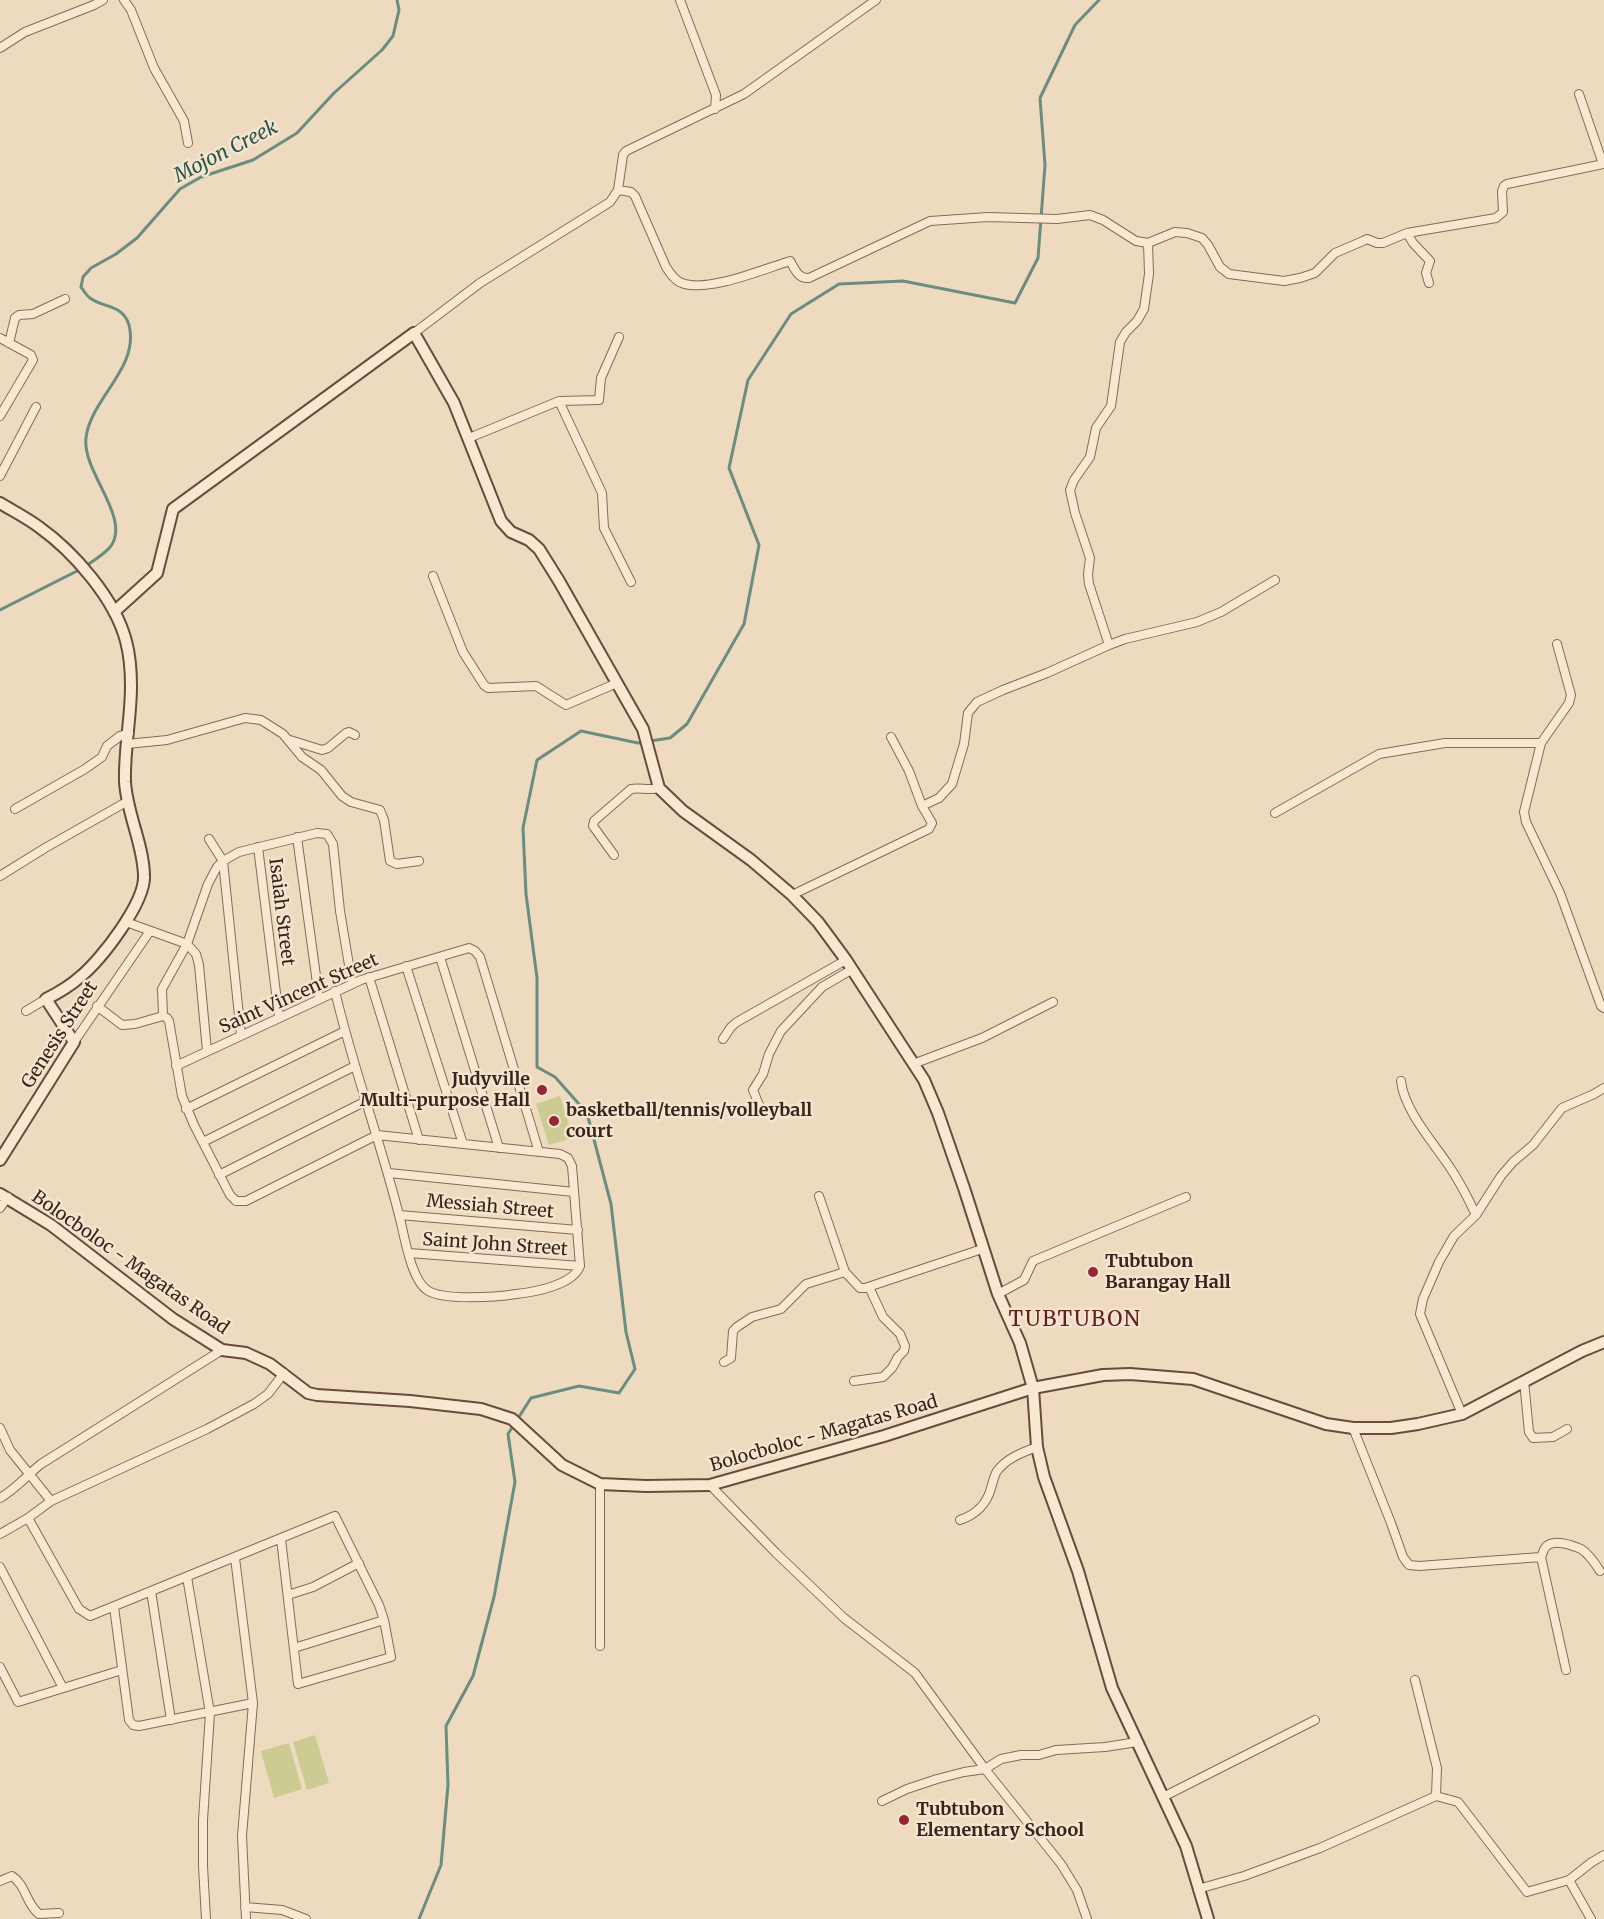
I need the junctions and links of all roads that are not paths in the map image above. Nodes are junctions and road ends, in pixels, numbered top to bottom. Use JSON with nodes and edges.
{"nodes":[{"id":1,"x":103,"y":0,"type":"edge"},
{"id":2,"x":124,"y":0,"type":"edge"},
{"id":3,"x":680,"y":0,"type":"edge"},
{"id":4,"x":876,"y":0,"type":"edge"},
{"id":5,"x":0,"y":48,"type":"edge"},
{"id":6,"x":1579,"y":94,"type":"dead end"},
{"id":7,"x":715,"y":109,"type":"junction"},
{"id":8,"x":188,"y":143,"type":"dead end"},
{"id":9,"x":1603,"y":164,"type":"edge"},
{"id":10,"x":618,"y":190,"type":"junction"},
{"id":11,"x":1407,"y":233,"type":"junction"},
{"id":12,"x":1148,"y":243,"type":"junction"},
{"id":13,"x":1429,"y":283,"type":"dead end"},
{"id":14,"x":65,"y":299,"type":"dead end"},
{"id":15,"x":414,"y":333,"type":"junction"},
{"id":16,"x":619,"y":337,"type":"dead end"},
{"id":17,"x":0,"y":338,"type":"edge"},
{"id":18,"x":9,"y":344,"type":"junction"},
{"id":19,"x":560,"y":401,"type":"junction"},
{"id":20,"x":36,"y":407,"type":"dead end"},
{"id":21,"x":0,"y":416,"type":"edge"},
{"id":22,"x":469,"y":438,"type":"junction"},
{"id":23,"x":0,"y":476,"type":"edge"},
{"id":24,"x":0,"y":503,"type":"edge"},
{"id":25,"x":433,"y":576,"type":"dead end"},
{"id":26,"x":1275,"y":580,"type":"dead end"},
{"id":27,"x":631,"y":582,"type":"dead end"},
{"id":28,"x":114,"y":612,"type":"junction"},
{"id":29,"x":1557,"y":644,"type":"dead end"},
{"id":30,"x":1109,"y":645,"type":"junction"},
{"id":31,"x":617,"y":683,"type":"junction"},
{"id":32,"x":355,"y":735,"type":"dead end"},
{"id":33,"x":891,"y":737,"type":"dead end"},
{"id":34,"x":128,"y":738,"type":"junction"},
{"id":35,"x":289,"y":740,"type":"junction"},
{"id":36,"x":1541,"y":743,"type":"junction"},
{"id":37,"x":659,"y":788,"type":"junction"},
{"id":38,"x":128,"y":801,"type":"junction"},
{"id":39,"x":922,"y":806,"type":"junction"},
{"id":40,"x":15,"y":809,"type":"dead end"},
{"id":41,"x":1275,"y":813,"type":"dead end"},
{"id":42,"x":297,"y":837,"type":"junction"},
{"id":43,"x":209,"y":839,"type":"dead end"},
{"id":44,"x":258,"y":847,"type":"junction"},
{"id":45,"x":614,"y":855,"type":"dead end"},
{"id":46,"x":223,"y":861,"type":"junction"},
{"id":47,"x":419,"y":861,"type":"dead end"},
{"id":48,"x":0,"y":876,"type":"edge"},
{"id":49,"x":792,"y":895,"type":"junction"},
{"id":50,"x":126,"y":922,"type":"junction"},
{"id":51,"x":150,"y":931,"type":"junction"},
{"id":52,"x":188,"y":944,"type":"junction"},
{"id":53,"x":440,"y":957,"type":"junction"},
{"id":54,"x":849,"y":965,"type":"junction"},
{"id":55,"x":406,"y":966,"type":"junction"},
{"id":56,"x":369,"y":977,"type":"junction"},
{"id":57,"x":352,"y":983,"type":"junction"},
{"id":58,"x":335,"y":991,"type":"junction"},
{"id":59,"x":319,"y":998,"type":"junction"},
{"id":60,"x":46,"y":999,"type":"junction"},
{"id":61,"x":1053,"y":1002,"type":"dead end"},
{"id":62,"x":97,"y":1006,"type":"junction"},
{"id":63,"x":1604,"y":1008,"type":"edge"},
{"id":64,"x":26,"y":1011,"type":"dead end"},
{"id":65,"x":163,"y":1016,"type":"junction"},
{"id":66,"x":279,"y":1017,"type":"junction"},
{"id":67,"x":345,"y":1031,"type":"junction"},
{"id":68,"x":241,"y":1035,"type":"junction"},
{"id":69,"x":723,"y":1039,"type":"dead end"},
{"id":70,"x":74,"y":1042,"type":"junction"},
{"id":71,"x":207,"y":1051,"type":"junction"},
{"id":72,"x":913,"y":1064,"type":"junction"},
{"id":73,"x":176,"y":1066,"type":"junction"},
{"id":74,"x":355,"y":1066,"type":"junction"},
{"id":75,"x":1401,"y":1081,"type":"dead end"},
{"id":76,"x":1604,"y":1088,"type":"edge"},
{"id":77,"x":366,"y":1101,"type":"junction"},
{"id":78,"x":186,"y":1109,"type":"junction"},
{"id":79,"x":761,"y":1110,"type":"dead end"},
{"id":80,"x":377,"y":1135,"type":"junction"},
{"id":81,"x":419,"y":1140,"type":"junction"},
{"id":82,"x":203,"y":1142,"type":"junction"},
{"id":83,"x":463,"y":1144,"type":"junction"},
{"id":84,"x":499,"y":1148,"type":"junction"},
{"id":85,"x":539,"y":1152,"type":"junction"},
{"id":86,"x":0,"y":1160,"type":"edge"},
{"id":87,"x":389,"y":1173,"type":"junction"},
{"id":88,"x":219,"y":1175,"type":"junction"},
{"id":89,"x":574,"y":1192,"type":"junction"},
{"id":90,"x":4,"y":1196,"type":"edge"},
{"id":91,"x":819,"y":1196,"type":"dead end"},
{"id":92,"x":1186,"y":1197,"type":"dead end"},
{"id":93,"x":0,"y":1208,"type":"edge"},
{"id":94,"x":399,"y":1215,"type":"junction"},
{"id":95,"x":1476,"y":1215,"type":"junction"},
{"id":96,"x":578,"y":1230,"type":"junction"},
{"id":97,"x":982,"y":1249,"type":"junction"},
{"id":98,"x":409,"y":1253,"type":"junction"},
{"id":99,"x":580,"y":1266,"type":"junction"},
{"id":100,"x":845,"y":1272,"type":"junction"},
{"id":101,"x":869,"y":1287,"type":"junction"},
{"id":102,"x":998,"y":1294,"type":"junction"},
{"id":103,"x":1604,"y":1342,"type":"edge"},
{"id":104,"x":222,"y":1350,"type":"junction"},
{"id":105,"x":724,"y":1362,"type":"dead end"},
{"id":106,"x":284,"y":1373,"type":"junction"},
{"id":107,"x":854,"y":1381,"type":"dead end"},
{"id":108,"x":1524,"y":1381,"type":"junction"},
{"id":109,"x":1033,"y":1388,"type":"junction"},
{"id":110,"x":1462,"y":1414,"type":"junction"},
{"id":111,"x":0,"y":1428,"type":"edge"},
{"id":112,"x":1353,"y":1428,"type":"junction"},
{"id":113,"x":1567,"y":1429,"type":"dead end"},
{"id":114,"x":1037,"y":1446,"type":"junction"},
{"id":115,"x":29,"y":1473,"type":"junction"},
{"id":116,"x":600,"y":1484,"type":"junction"},
{"id":117,"x":710,"y":1485,"type":"junction"},
{"id":118,"x":0,"y":1498,"type":"edge"},
{"id":119,"x":51,"y":1502,"type":"junction"},
{"id":120,"x":28,"y":1518,"type":"junction"},
{"id":121,"x":960,"y":1520,"type":"dead end"},
{"id":122,"x":0,"y":1534,"type":"edge"},
{"id":123,"x":281,"y":1539,"type":"junction"},
{"id":124,"x":1541,"y":1557,"type":"junction"},
{"id":125,"x":235,"y":1558,"type":"junction"},
{"id":126,"x":359,"y":1563,"type":"junction"},
{"id":127,"x":0,"y":1567,"type":"edge"},
{"id":128,"x":1600,"y":1570,"type":"dead end"},
{"id":129,"x":188,"y":1577,"type":"junction"},
{"id":130,"x":151,"y":1592,"type":"junction"},
{"id":131,"x":288,"y":1595,"type":"junction"},
{"id":132,"x":114,"y":1607,"type":"junction"},
{"id":133,"x":384,"y":1620,"type":"junction"},
{"id":134,"x":600,"y":1646,"type":"dead end"},
{"id":135,"x":294,"y":1648,"type":"junction"},
{"id":136,"x":0,"y":1667,"type":"edge"},
{"id":137,"x":122,"y":1670,"type":"junction"},
{"id":138,"x":1566,"y":1670,"type":"dead end"},
{"id":139,"x":1415,"y":1680,"type":"dead end"},
{"id":140,"x":63,"y":1688,"type":"junction"},
{"id":141,"x":253,"y":1703,"type":"junction"},
{"id":142,"x":210,"y":1713,"type":"junction"},
{"id":143,"x":171,"y":1720,"type":"junction"},
{"id":144,"x":1315,"y":1720,"type":"dead end"},
{"id":145,"x":1137,"y":1742,"type":"junction"},
{"id":146,"x":986,"y":1769,"type":"junction"},
{"id":147,"x":1436,"y":1796,"type":"junction"},
{"id":148,"x":1163,"y":1797,"type":"junction"},
{"id":149,"x":882,"y":1801,"type":"dead end"},
{"id":150,"x":1604,"y":1855,"type":"edge"},
{"id":151,"x":1569,"y":1880,"type":"junction"},
{"id":152,"x":0,"y":1881,"type":"edge"},
{"id":153,"x":1198,"y":1889,"type":"junction"},
{"id":154,"x":245,"y":1907,"type":"junction"},
{"id":155,"x":59,"y":1913,"type":"dead end"},
{"id":156,"x":298,"y":1917,"type":"edge"},
{"id":157,"x":206,"y":1919,"type":"edge"},
{"id":158,"x":246,"y":1919,"type":"edge"},
{"id":159,"x":306,"y":1919,"type":"edge"},
{"id":160,"x":1087,"y":1919,"type":"edge"},
{"id":161,"x":1208,"y":1919,"type":"edge"},
{"id":162,"x":1591,"y":1919,"type":"edge"}],
"edges":[{"from":1,"to":5,"type":"street"},
{"from":2,"to":8,"type":"street"},
{"from":3,"to":7,"type":"street"},
{"from":4,"to":7,"type":"street"},
{"from":6,"to":9,"type":"street"},
{"from":7,"to":10,"type":"street"},
{"from":9,"to":11,"type":"street"},
{"from":10,"to":12,"type":"street"},
{"from":10,"to":15,"type":"street"},
{"from":11,"to":12,"type":"street"},
{"from":11,"to":13,"type":"street"},
{"from":12,"to":30,"type":"street"},
{"from":14,"to":18,"type":"street"},
{"from":15,"to":22,"type":"street"},
{"from":15,"to":28,"type":"street"},
{"from":16,"to":19,"type":"street"},
{"from":17,"to":18,"type":"street"},
{"from":18,"to":21,"type":"street"},
{"from":19,"to":22,"type":"street"},
{"from":19,"to":27,"type":"street"},
{"from":20,"to":23,"type":"street"},
{"from":22,"to":31,"type":"street"},
{"from":24,"to":28,"type":"street"},
{"from":25,"to":31,"type":"street"},
{"from":26,"to":30,"type":"street"},
{"from":28,"to":34,"type":"street"},
{"from":29,"to":36,"type":"street"},
{"from":30,"to":39,"type":"street"},
{"from":31,"to":37,"type":"street"},
{"from":32,"to":35,"type":"street"},
{"from":33,"to":39,"type":"street"},
{"from":34,"to":35,"type":"street"},
{"from":34,"to":38,"type":"street"},
{"from":34,"to":40,"type":"street"},
{"from":35,"to":47,"type":"street"},
{"from":36,"to":41,"type":"street"},
{"from":36,"to":63,"type":"street"},
{"from":37,"to":45,"type":"street"},
{"from":37,"to":49,"type":"street"},
{"from":38,"to":48,"type":"street"},
{"from":38,"to":50,"type":"street"},
{"from":39,"to":49,"type":"street"},
{"from":42,"to":44,"type":"street"},
{"from":42,"to":57,"type":"street"},
{"from":42,"to":59,"type":"street"},
{"from":43,"to":46,"type":"street"},
{"from":44,"to":46,"type":"street"},
{"from":44,"to":66,"type":"street","name":"Isaiah Street"},
{"from":46,"to":52,"type":"street"},
{"from":46,"to":68,"type":"street"},
{"from":49,"to":54,"type":"street"},
{"from":50,"to":51,"type":"street"},
{"from":50,"to":60,"type":"street"},
{"from":51,"to":52,"type":"street"},
{"from":51,"to":62,"type":"street","name":"Genesis Street"},
{"from":52,"to":65,"type":"street"},
{"from":52,"to":71,"type":"street"},
{"from":53,"to":55,"type":"street","name":"Saint Vincent Street"},
{"from":53,"to":84,"type":"street"},
{"from":53,"to":85,"type":"street","name":"Saint Vincent Street"},
{"from":54,"to":69,"type":"street"},
{"from":54,"to":72,"type":"street"},
{"from":54,"to":79,"type":"street"},
{"from":55,"to":56,"type":"street","name":"Saint Vincent Street"},
{"from":55,"to":83,"type":"street"},
{"from":56,"to":57,"type":"street","name":"Saint Vincent Street"},
{"from":56,"to":81,"type":"street"},
{"from":57,"to":58,"type":"street","name":"Saint Vincent Street"},
{"from":58,"to":59,"type":"street","name":"Saint Vincent Street"},
{"from":58,"to":67,"type":"street"},
{"from":59,"to":66,"type":"street","name":"Saint Vincent Street"},
{"from":60,"to":64,"type":"street"},
{"from":60,"to":70,"type":"street"},
{"from":61,"to":72,"type":"street"},
{"from":62,"to":65,"type":"street"},
{"from":62,"to":70,"type":"street","name":"Genesis Street"},
{"from":65,"to":73,"type":"street"},
{"from":66,"to":68,"type":"street","name":"Saint Vincent Street"},
{"from":67,"to":74,"type":"street"},
{"from":67,"to":78,"type":"street"},
{"from":68,"to":71,"type":"street","name":"Saint Vincent Street"},
{"from":70,"to":86,"type":"street","name":"Genesis Street"},
{"from":71,"to":73,"type":"street","name":"Saint Vincent Street"},
{"from":72,"to":97,"type":"street"},
{"from":73,"to":78,"type":"street"},
{"from":74,"to":77,"type":"street"},
{"from":74,"to":82,"type":"street"},
{"from":75,"to":95,"type":"street"},
{"from":76,"to":95,"type":"street"},
{"from":77,"to":80,"type":"street"},
{"from":77,"to":88,"type":"street"},
{"from":78,"to":82,"type":"street"},
{"from":80,"to":81,"type":"street"},
{"from":80,"to":87,"type":"street"},
{"from":80,"to":88,"type":"street"},
{"from":81,"to":83,"type":"street"},
{"from":82,"to":88,"type":"street"},
{"from":83,"to":84,"type":"street"},
{"from":84,"to":85,"type":"street"},
{"from":85,"to":89,"type":"street"},
{"from":87,"to":89,"type":"street"},
{"from":87,"to":94,"type":"street"},
{"from":89,"to":96,"type":"street"},
{"from":90,"to":93,"type":"street"},
{"from":90,"to":104,"type":"street","name":"Bolocboloc - Magatas Road"},
{"from":91,"to":100,"type":"street"},
{"from":92,"to":102,"type":"street"},
{"from":94,"to":96,"type":"street","name":"Messiah Street"},
{"from":94,"to":98,"type":"street"},
{"from":95,"to":110,"type":"street"},
{"from":96,"to":99,"type":"street"},
{"from":97,"to":101,"type":"street"},
{"from":97,"to":102,"type":"street"},
{"from":98,"to":99,"type":"street","name":"Saint John Street"},
{"from":98,"to":99,"type":"street"},
{"from":100,"to":101,"type":"street"},
{"from":100,"to":105,"type":"street"},
{"from":101,"to":107,"type":"street"},
{"from":102,"to":109,"type":"street"},
{"from":103,"to":108,"type":"street","name":"Bolocboloc - Magatas Road"},
{"from":104,"to":106,"type":"street","name":"Bolocboloc - Magatas Road"},
{"from":104,"to":115,"type":"street"},
{"from":106,"to":116,"type":"street","name":"Bolocboloc - Magatas Road"},
{"from":106,"to":119,"type":"street"},
{"from":108,"to":110,"type":"street","name":"Bolocboloc - Magatas Road"},
{"from":108,"to":113,"type":"street"},
{"from":109,"to":112,"type":"street","name":"Bolocboloc - Magatas Road"},
{"from":109,"to":114,"type":"street"},
{"from":109,"to":117,"type":"street","name":"Bolocboloc - Magatas Road"},
{"from":110,"to":112,"type":"street","name":"Bolocboloc - Magatas Road"},
{"from":111,"to":115,"type":"street"},
{"from":112,"to":124,"type":"street"},
{"from":114,"to":121,"type":"street"},
{"from":114,"to":145,"type":"street"},
{"from":115,"to":118,"type":"street"},
{"from":115,"to":119,"type":"street"},
{"from":116,"to":117,"type":"street","name":"Bolocboloc - Magatas Road"},
{"from":116,"to":134,"type":"street"},
{"from":117,"to":146,"type":"street"},
{"from":119,"to":120,"type":"street"},
{"from":120,"to":122,"type":"street"},
{"from":120,"to":132,"type":"street"},
{"from":123,"to":125,"type":"street"},
{"from":123,"to":126,"type":"street"},
{"from":123,"to":131,"type":"street"},
{"from":124,"to":128,"type":"street"},
{"from":124,"to":138,"type":"street"},
{"from":125,"to":129,"type":"street"},
{"from":125,"to":141,"type":"street"},
{"from":126,"to":131,"type":"street"},
{"from":126,"to":133,"type":"street"},
{"from":127,"to":140,"type":"street"},
{"from":129,"to":130,"type":"street"},
{"from":129,"to":142,"type":"street"},
{"from":130,"to":132,"type":"street"},
{"from":130,"to":143,"type":"street"},
{"from":131,"to":135,"type":"street"},
{"from":132,"to":137,"type":"street"},
{"from":133,"to":135,"type":"street"},
{"from":133,"to":135,"type":"street"},
{"from":136,"to":140,"type":"street"},
{"from":137,"to":140,"type":"street"},
{"from":137,"to":143,"type":"street"},
{"from":139,"to":147,"type":"street"},
{"from":141,"to":142,"type":"street"},
{"from":141,"to":154,"type":"street"},
{"from":142,"to":143,"type":"street"},
{"from":142,"to":157,"type":"street"},
{"from":144,"to":148,"type":"street"},
{"from":145,"to":146,"type":"street"},
{"from":145,"to":148,"type":"street"},
{"from":146,"to":149,"type":"street"},
{"from":146,"to":160,"type":"street"},
{"from":147,"to":151,"type":"street"},
{"from":147,"to":153,"type":"street"},
{"from":148,"to":153,"type":"street"},
{"from":150,"to":151,"type":"street"},
{"from":151,"to":162,"type":"street"},
{"from":152,"to":155,"type":"street"},
{"from":153,"to":161,"type":"street"},
{"from":154,"to":156,"type":"street"},
{"from":154,"to":158,"type":"street"},
{"from":156,"to":159,"type":"street"}]}
